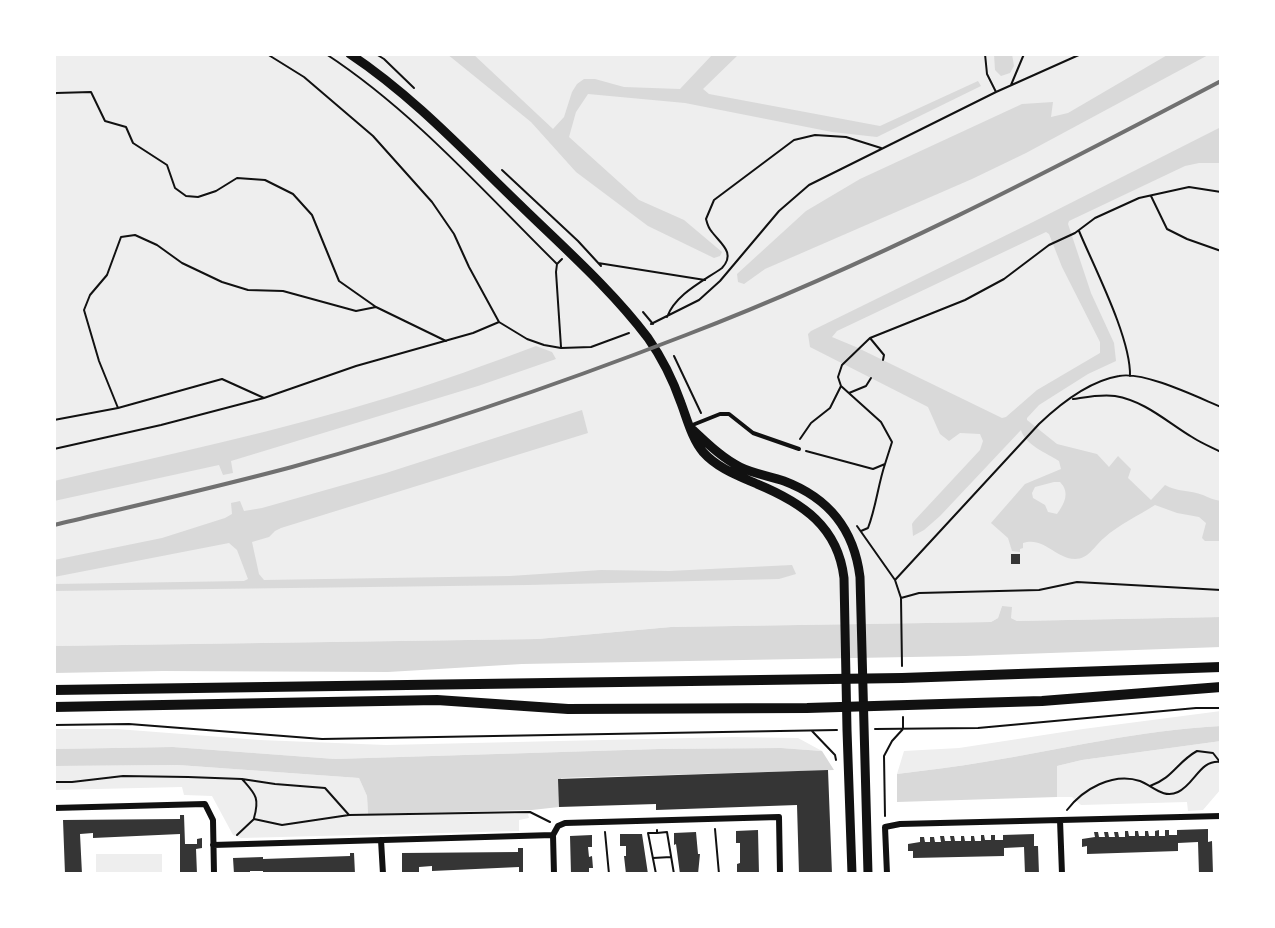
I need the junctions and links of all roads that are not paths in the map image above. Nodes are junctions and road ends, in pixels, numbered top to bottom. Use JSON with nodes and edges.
{"nodes":[{"id":1,"x":350,"y":54,"type":"edge"},
{"id":2,"x":691,"y":427,"type":"junction"},
{"id":3,"x":797,"y":448,"type":"road end"},
{"id":4,"x":1221,"y":667,"type":"edge"},
{"id":5,"x":863,"y":678,"type":"junction"},
{"id":6,"x":847,"y":679,"type":"junction"},
{"id":7,"x":1221,"y":687,"type":"edge"},
{"id":8,"x":54,"y":690,"type":"edge"},
{"id":9,"x":54,"y":707,"type":"edge"},
{"id":10,"x":847,"y":707,"type":"junction"},
{"id":11,"x":863,"y":707,"type":"junction"},
{"id":12,"x":54,"y":808,"type":"edge"},
{"id":13,"x":1221,"y":816,"type":"edge"},
{"id":14,"x":1060,"y":820,"type":"junction"},
{"id":15,"x":553,"y":835,"type":"junction"},
{"id":16,"x":381,"y":840,"type":"junction"},
{"id":17,"x":213,"y":845,"type":"junction"},
{"id":18,"x":214,"y":874,"type":"edge"},
{"id":19,"x":383,"y":874,"type":"edge"},
{"id":20,"x":554,"y":874,"type":"edge"},
{"id":21,"x":780,"y":874,"type":"edge"},
{"id":22,"x":852,"y":874,"type":"edge"},
{"id":23,"x":868,"y":874,"type":"edge"},
{"id":24,"x":886,"y":874,"type":"edge"},
{"id":25,"x":1062,"y":874,"type":"edge"}],
"edges":[{"from":1,"to":2,"type":"street"},
{"from":2,"to":3,"type":"lane"},
{"from":2,"to":5,"type":"street"},
{"from":2,"to":6,"type":"street"},
{"from":4,"to":5,"type":"main road"},
{"from":5,"to":6,"type":"main road"},
{"from":5,"to":11,"type":"street"},
{"from":6,"to":8,"type":"main road"},
{"from":6,"to":10,"type":"street"},
{"from":7,"to":11,"type":"main road"},
{"from":9,"to":10,"type":"main road"},
{"from":10,"to":11,"type":"main road"},
{"from":10,"to":22,"type":"street"},
{"from":11,"to":23,"type":"street"},
{"from":12,"to":17,"type":"street"},
{"from":13,"to":14,"type":"street"},
{"from":14,"to":24,"type":"street"},
{"from":14,"to":25,"type":"street"},
{"from":15,"to":16,"type":"street"},
{"from":15,"to":20,"type":"street"},
{"from":15,"to":21,"type":"street"},
{"from":16,"to":17,"type":"street"},
{"from":16,"to":19,"type":"street"},
{"from":17,"to":18,"type":"street"}]}
